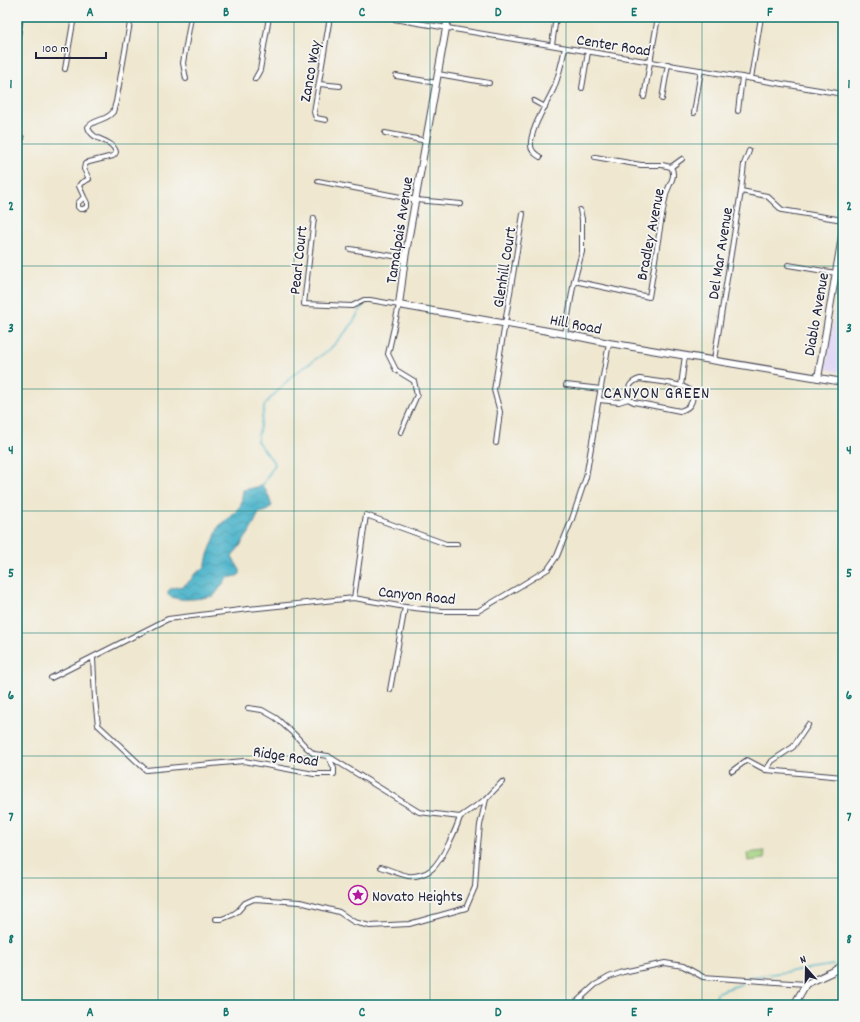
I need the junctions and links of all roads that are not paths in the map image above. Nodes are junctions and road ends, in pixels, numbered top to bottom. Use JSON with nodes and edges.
{"nodes":[{"id":1,"x":21,"y":17,"type":"edge"},
{"id":2,"x":74,"y":17,"type":"edge"},
{"id":3,"x":131,"y":17,"type":"edge"},
{"id":4,"x":190,"y":17,"type":"edge"},
{"id":5,"x":269,"y":17,"type":"edge"},
{"id":6,"x":330,"y":17,"type":"edge"},
{"id":7,"x":382,"y":17,"type":"edge"},
{"id":8,"x":448,"y":17,"type":"edge"},
{"id":9,"x":556,"y":17,"type":"edge"},
{"id":10,"x":658,"y":17,"type":"edge"},
{"id":11,"x":761,"y":17,"type":"edge"},
{"id":12,"x":447,"y":28,"type":"junction"},
{"id":13,"x":17,"y":42,"type":"edge"},
{"id":14,"x":552,"y":45,"type":"junction"},
{"id":15,"x":565,"y":48,"type":"junction"},
{"id":16,"x":588,"y":52,"type":"junction"},
{"id":17,"x":650,"y":61,"type":"junction"},
{"id":18,"x":668,"y":64,"type":"junction"},
{"id":19,"x":65,"y":69,"type":"dead end"},
{"id":20,"x":700,"y":70,"type":"junction"},
{"id":21,"x":438,"y":74,"type":"junction"},
{"id":22,"x":396,"y":76,"type":"dead end"},
{"id":23,"x":742,"y":77,"type":"junction"},
{"id":24,"x":751,"y":78,"type":"junction"},
{"id":25,"x":186,"y":79,"type":"dead end"},
{"id":26,"x":255,"y":79,"type":"dead end"},
{"id":27,"x":489,"y":83,"type":"dead end"},
{"id":28,"x":319,"y":84,"type":"junction"},
{"id":29,"x":437,"y":84,"type":"junction"},
{"id":30,"x":340,"y":86,"type":"dead end"},
{"id":31,"x":582,"y":88,"type":"dead end"},
{"id":32,"x":843,"y":94,"type":"edge"},
{"id":33,"x":644,"y":97,"type":"dead end"},
{"id":34,"x":662,"y":100,"type":"dead end"},
{"id":35,"x":534,"y":101,"type":"dead end"},
{"id":36,"x":545,"y":107,"type":"junction"},
{"id":37,"x":738,"y":111,"type":"dead end"},
{"id":38,"x":694,"y":113,"type":"dead end"},
{"id":39,"x":326,"y":120,"type":"dead end"},
{"id":40,"x":385,"y":133,"type":"dead end"},
{"id":41,"x":22,"y":138,"type":"dead end"},
{"id":42,"x":17,"y":139,"type":"edge"},
{"id":43,"x":427,"y":141,"type":"junction"},
{"id":44,"x":749,"y":151,"type":"dead end"},
{"id":45,"x":540,"y":157,"type":"dead end"},
{"id":46,"x":595,"y":157,"type":"dead end"},
{"id":47,"x":682,"y":159,"type":"dead end"},
{"id":48,"x":672,"y":166,"type":"junction"},
{"id":49,"x":318,"y":181,"type":"dead end"},
{"id":50,"x":741,"y":191,"type":"junction"},
{"id":51,"x":84,"y":197,"type":"dead end"},
{"id":52,"x":416,"y":200,"type":"junction"},
{"id":53,"x":461,"y":204,"type":"dead end"},
{"id":54,"x":580,"y":210,"type":"dead end"},
{"id":55,"x":524,"y":214,"type":"dead end"},
{"id":56,"x":314,"y":218,"type":"dead end"},
{"id":57,"x":843,"y":220,"type":"edge"},
{"id":58,"x":843,"y":230,"type":"edge"},
{"id":59,"x":350,"y":248,"type":"dead end"},
{"id":60,"x":405,"y":258,"type":"junction"},
{"id":61,"x":788,"y":265,"type":"dead end"},
{"id":62,"x":836,"y":273,"type":"junction"},
{"id":63,"x":574,"y":281,"type":"junction"},
{"id":64,"x":304,"y":304,"type":"joint"},
{"id":65,"x":399,"y":305,"type":"junction"},
{"id":66,"x":505,"y":323,"type":"junction"},
{"id":67,"x":565,"y":334,"type":"junction"},
{"id":68,"x":609,"y":343,"type":"junction"},
{"id":69,"x":686,"y":355,"type":"junction"},
{"id":70,"x":714,"y":360,"type":"junction"},
{"id":71,"x":818,"y":378,"type":"junction"},
{"id":72,"x":843,"y":382,"type":"edge"},
{"id":73,"x":566,"y":385,"type":"dead end"},
{"id":74,"x":681,"y":386,"type":"junction"},
{"id":75,"x":601,"y":389,"type":"junction"},
{"id":76,"x":628,"y":399,"type":"junction"},
{"id":77,"x":599,"y":400,"type":"junction"},
{"id":78,"x":401,"y":432,"type":"dead end"},
{"id":79,"x":496,"y":443,"type":"dead end"},
{"id":80,"x":457,"y":544,"type":"dead end"},
{"id":81,"x":354,"y":598,"type":"junction"},
{"id":82,"x":405,"y":607,"type":"junction"},
{"id":83,"x":93,"y":658,"type":"junction"},
{"id":84,"x":51,"y":678,"type":"dead end"},
{"id":85,"x":390,"y":690,"type":"dead end"},
{"id":86,"x":248,"y":708,"type":"dead end"},
{"id":87,"x":808,"y":725,"type":"dead end"},
{"id":88,"x":328,"y":756,"type":"junction"},
{"id":89,"x":766,"y":770,"type":"junction"},
{"id":90,"x":732,"y":771,"type":"dead end"},
{"id":91,"x":843,"y":777,"type":"edge"},
{"id":92,"x":502,"y":782,"type":"dead end"},
{"id":93,"x":486,"y":799,"type":"junction"},
{"id":94,"x":460,"y":817,"type":"junction"},
{"id":95,"x":381,"y":867,"type":"dead end"},
{"id":96,"x":216,"y":919,"type":"dead end"},
{"id":97,"x":843,"y":965,"type":"edge"},
{"id":98,"x":806,"y":984,"type":"junction"},
{"id":99,"x":573,"y":1005,"type":"edge"},
{"id":100,"x":794,"y":1005,"type":"edge"}],
"edges":[{"from":1,"to":13,"type":"street"},
{"from":2,"to":19,"type":"street"},
{"from":3,"to":51,"type":"street"},
{"from":4,"to":25,"type":"street"},
{"from":5,"to":26,"type":"street"},
{"from":6,"to":28,"type":"street","name":"Zanco Way"},
{"from":7,"to":12,"type":"street","name":"Center Road"},
{"from":8,"to":12,"type":"street","name":"Tamalpais Avenue"},
{"from":9,"to":14,"type":"street"},
{"from":10,"to":17,"type":"street"},
{"from":11,"to":24,"type":"street"},
{"from":12,"to":14,"type":"street","name":"Center Road"},
{"from":12,"to":21,"type":"street","name":"Tamalpais Avenue"},
{"from":14,"to":15,"type":"street","name":"Center Road"},
{"from":15,"to":16,"type":"street","name":"Center Road"},
{"from":15,"to":36,"type":"street"},
{"from":16,"to":17,"type":"street","name":"Center Road"},
{"from":16,"to":31,"type":"street"},
{"from":17,"to":18,"type":"street","name":"Center Road"},
{"from":17,"to":33,"type":"street"},
{"from":18,"to":20,"type":"street","name":"Center Road"},
{"from":18,"to":34,"type":"street"},
{"from":20,"to":23,"type":"street","name":"Center Road"},
{"from":20,"to":38,"type":"street"},
{"from":21,"to":27,"type":"street"},
{"from":21,"to":29,"type":"street","name":"Tamalpais Avenue"},
{"from":22,"to":29,"type":"street"},
{"from":23,"to":24,"type":"street","name":"Center Road"},
{"from":23,"to":37,"type":"street"},
{"from":24,"to":32,"type":"street","name":"Center Road"},
{"from":28,"to":30,"type":"street"},
{"from":28,"to":39,"type":"street","name":"Zanco Way"},
{"from":29,"to":43,"type":"street","name":"Tamalpais Avenue"},
{"from":35,"to":36,"type":"street"},
{"from":36,"to":45,"type":"street"},
{"from":40,"to":43,"type":"street"},
{"from":41,"to":42,"type":"street"},
{"from":43,"to":52,"type":"street","name":"Tamalpais Avenue"},
{"from":44,"to":50,"type":"street","name":"Del Mar Avenue"},
{"from":46,"to":48,"type":"street","name":"Bradley Avenue"},
{"from":47,"to":48,"type":"street","name":"Bradley Avenue"},
{"from":48,"to":63,"type":"street","name":"Bradley Avenue"},
{"from":49,"to":52,"type":"street"},
{"from":50,"to":57,"type":"street"},
{"from":50,"to":70,"type":"street","name":"Del Mar Avenue"},
{"from":52,"to":53,"type":"street"},
{"from":52,"to":60,"type":"street","name":"Tamalpais Avenue"},
{"from":54,"to":63,"type":"street"},
{"from":55,"to":66,"type":"street","name":"Glenhill Court"},
{"from":56,"to":64,"type":"street","name":"Pearl Court"},
{"from":58,"to":62,"type":"street","name":"Diablo Avenue"},
{"from":59,"to":60,"type":"street"},
{"from":60,"to":65,"type":"street","name":"Tamalpais Avenue"},
{"from":61,"to":62,"type":"street"},
{"from":62,"to":71,"type":"street","name":"Diablo Avenue"},
{"from":63,"to":67,"type":"street"},
{"from":64,"to":65,"type":"street","name":"Hill Road"},
{"from":65,"to":66,"type":"street","name":"Hill Road"},
{"from":65,"to":78,"type":"street","name":"Tamalpais Avenue"},
{"from":66,"to":67,"type":"street","name":"Hill Road"},
{"from":66,"to":79,"type":"street","name":"Glenhill Court"},
{"from":67,"to":68,"type":"street","name":"Hill Road"},
{"from":68,"to":69,"type":"street","name":"Hill Road"},
{"from":68,"to":75,"type":"street","name":"Canyon Road"},
{"from":69,"to":70,"type":"street","name":"Hill Road"},
{"from":69,"to":74,"type":"street"},
{"from":70,"to":71,"type":"street","name":"Hill Road"},
{"from":71,"to":72,"type":"street","name":"Hill Road"},
{"from":73,"to":75,"type":"street"},
{"from":74,"to":76,"type":"street"},
{"from":74,"to":76,"type":"street"},
{"from":75,"to":77,"type":"street","name":"Canyon Road"},
{"from":76,"to":77,"type":"street"},
{"from":77,"to":82,"type":"street","name":"Canyon Road"},
{"from":80,"to":81,"type":"street"},
{"from":81,"to":82,"type":"street","name":"Canyon Road"},
{"from":81,"to":83,"type":"street","name":"Canyon Road"},
{"from":82,"to":85,"type":"street"},
{"from":83,"to":84,"type":"street","name":"Canyon Road"},
{"from":83,"to":88,"type":"street","name":"Ridge Road"},
{"from":86,"to":88,"type":"street"},
{"from":87,"to":89,"type":"street"},
{"from":88,"to":94,"type":"street","name":"Ridge Road"},
{"from":89,"to":90,"type":"street"},
{"from":89,"to":91,"type":"street"},
{"from":92,"to":93,"type":"street"},
{"from":93,"to":94,"type":"street"},
{"from":93,"to":96,"type":"street"},
{"from":94,"to":95,"type":"street"},
{"from":97,"to":98,"type":"street"},
{"from":98,"to":99,"type":"street"},
{"from":98,"to":100,"type":"street"}]}
